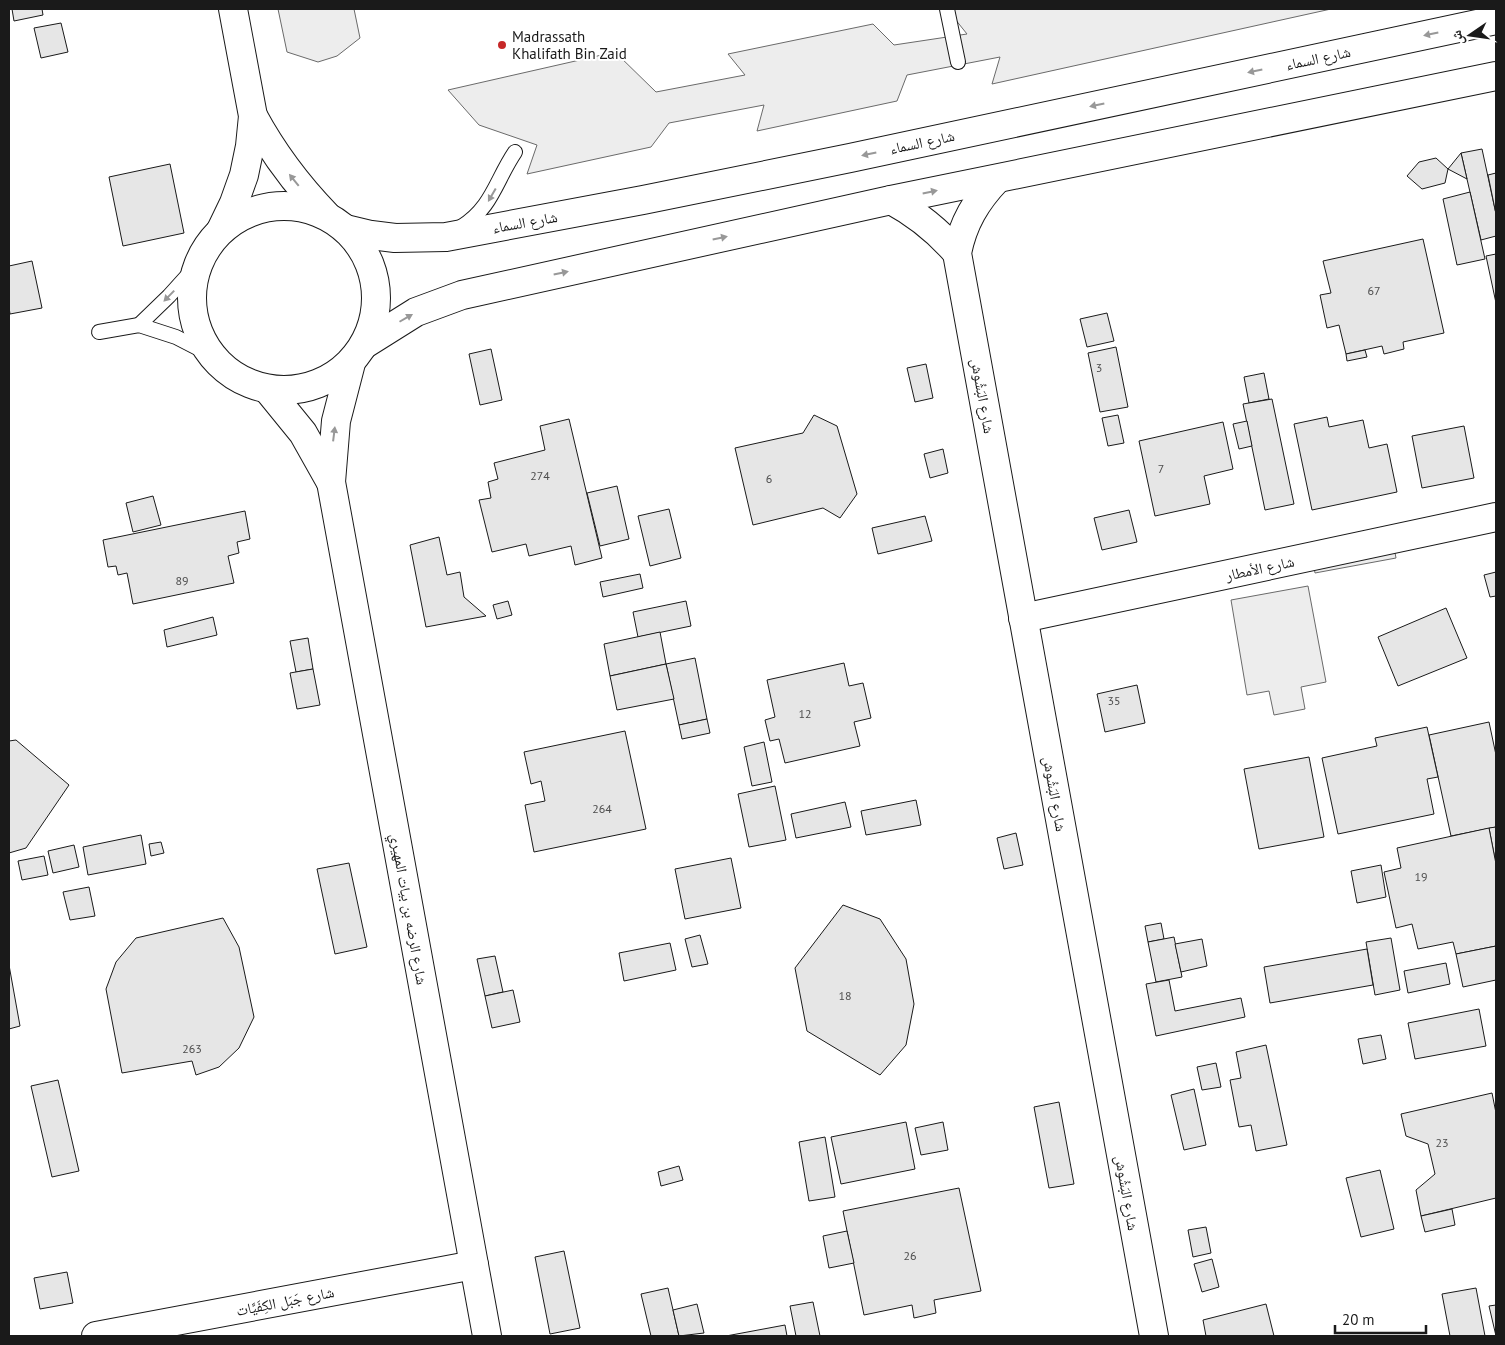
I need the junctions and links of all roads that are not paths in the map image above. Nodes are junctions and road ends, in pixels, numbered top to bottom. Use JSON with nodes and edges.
{"nodes":[{"id":1,"x":233,"y":9,"type":"edge"},
{"id":2,"x":947,"y":9,"type":"edge"},
{"id":3,"x":1496,"y":20,"type":"edge"},
{"id":4,"x":958,"y":62,"type":"dead end"},
{"id":5,"x":1496,"y":76,"type":"edge"},
{"id":6,"x":253,"y":116,"type":"junction"},
{"id":7,"x":515,"y":152,"type":"dead end"},
{"id":8,"x":996,"y":179,"type":"junction"},
{"id":9,"x":892,"y":200,"type":"junction"},
{"id":10,"x":336,"y":222,"type":"junction"},
{"id":11,"x":221,"y":230,"type":"junction"},
{"id":12,"x":446,"y":237,"type":"junction"},
{"id":13,"x":957,"y":253,"type":"junction"},
{"id":14,"x":197,"y":265,"type":"junction"},
{"id":15,"x":139,"y":325,"type":"junction"},
{"id":16,"x":99,"y":332,"type":"dead end"},
{"id":17,"x":358,"y":354,"type":"junction"},
{"id":18,"x":211,"y":355,"type":"junction"},
{"id":19,"x":268,"y":390,"type":"junction"},
{"id":20,"x":331,"y":482,"type":"junction"},
{"id":21,"x":1496,"y":517,"type":"edge"},
{"id":22,"x":1023,"y":618,"type":"junction"},
{"id":23,"x":474,"y":1265,"type":"junction"},
{"id":24,"x":96,"y":1336,"type":"edge"},
{"id":25,"x":487,"y":1336,"type":"edge"},
{"id":26,"x":1154,"y":1336,"type":"edge"}],
"edges":[{"from":1,"to":6,"type":"street"},
{"from":2,"to":4,"type":"lane"},
{"from":3,"to":12,"type":"street","name":"شارع السماء","one_way":true},
{"from":5,"to":8,"type":"street"},
{"from":10,"to":6,"type":"street","one_way":true},
{"from":6,"to":11,"type":"street"},
{"from":7,"to":12,"type":"lane","one_way":true},
{"from":9,"to":8,"type":"street","one_way":true},
{"from":8,"to":13,"type":"street","name":"شارع البَشُوش"},
{"from":9,"to":13,"type":"street"},
{"from":17,"to":9,"type":"street","one_way":true},
{"from":10,"to":11,"type":"street","name":"شارع السماء"},
{"from":10,"to":12,"type":"street","name":"شارع السماء"},
{"from":10,"to":17,"type":"street","name":"شارع الرضه بن بيات المهيري"},
{"from":11,"to":14,"type":"street"},
{"from":13,"to":22,"type":"street","name":"شارع البَشُوش"},
{"from":14,"to":15,"type":"lane","one_way":true},
{"from":14,"to":18,"type":"street"},
{"from":15,"to":16,"type":"lane"},
{"from":15,"to":18,"type":"lane"},
{"from":17,"to":19,"type":"street"},
{"from":20,"to":17,"type":"street","name":"شارع الرضه بن بيات المهيري","one_way":true},
{"from":18,"to":19,"type":"street"},
{"from":19,"to":20,"type":"street","name":"شارع الرضه بن بيات المهيري"},
{"from":20,"to":23,"type":"street","name":"شارع الرضه بن بيات المهيري"},
{"from":21,"to":22,"type":"street","name":"شارع الأمطار"},
{"from":22,"to":26,"type":"street","name":"شارع البَشُوش"},
{"from":23,"to":24,"type":"street","name":"شارع جَبَل الكِفَيَّات"},
{"from":23,"to":25,"type":"street","name":"شارع الرضه بن بيات المهيري"}]}
